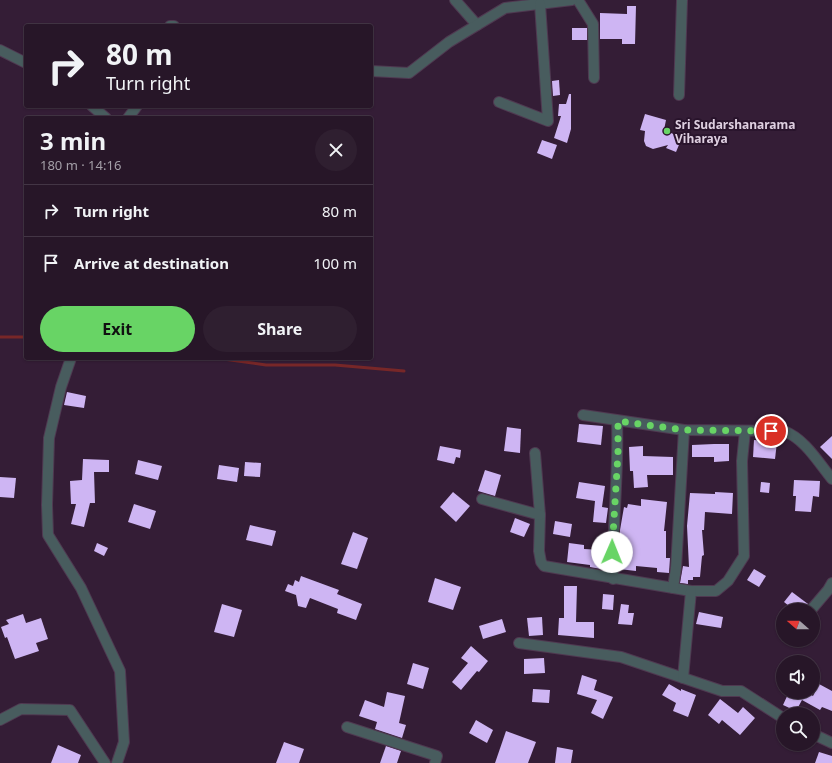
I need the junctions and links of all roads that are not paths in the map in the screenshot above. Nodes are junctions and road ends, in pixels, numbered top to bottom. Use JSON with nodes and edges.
{"nodes":[{"id":1,"x":456,"y":0,"type":"edge"},
{"id":2,"x":572,"y":0,"type":"edge"},
{"id":3,"x":578,"y":0,"type":"edge"},
{"id":4,"x":682,"y":0,"type":"edge"},
{"id":5,"x":525,"y":3,"type":"edge"},
{"id":6,"x":540,"y":4,"type":"junction"},
{"id":7,"x":476,"y":25,"type":"junction"},
{"id":8,"x":0,"y":50,"type":"edge"},
{"id":9,"x":24,"y":62,"type":"edge"},
{"id":10,"x":373,"y":71,"type":"edge"},
{"id":11,"x":594,"y":78,"type":"dead end"},
{"id":12,"x":679,"y":95,"type":"dead end"},
{"id":13,"x":499,"y":102,"type":"dead end"},
{"id":14,"x":94,"y":108,"type":"edge"},
{"id":15,"x":104,"y":116,"type":"edge"},
{"id":16,"x":70,"y":360,"type":"edge"},
{"id":17,"x":583,"y":415,"type":"dead end"},
{"id":18,"x":618,"y":421,"type":"junction"},
{"id":19,"x":684,"y":430,"type":"junction"},
{"id":20,"x":745,"y":431,"type":"junction"},
{"id":21,"x":535,"y":453,"type":"dead end"},
{"id":22,"x":832,"y":479,"type":"edge"},
{"id":23,"x":482,"y":499,"type":"dead end"},
{"id":24,"x":540,"y":515,"type":"junction"},
{"id":25,"x":613,"y":579,"type":"junction"},
{"id":26,"x":832,"y":582,"type":"edge"},
{"id":27,"x":673,"y":588,"type":"junction"},
{"id":28,"x":690,"y":591,"type":"junction"},
{"id":29,"x":817,"y":603,"type":"edge"},
{"id":30,"x":519,"y":643,"type":"dead end"},
{"id":31,"x":683,"y":678,"type":"junction"},
{"id":32,"x":776,"y":714,"type":"edge"},
{"id":33,"x":0,"y":720,"type":"edge"},
{"id":34,"x":347,"y":727,"type":"dead end"},
{"id":35,"x":820,"y":737,"type":"edge"},
{"id":36,"x":832,"y":743,"type":"edge"},
{"id":37,"x":105,"y":763,"type":"edge"},
{"id":38,"x":117,"y":763,"type":"edge"},
{"id":39,"x":435,"y":763,"type":"edge"}],
"edges":[{"from":1,"to":7,"type":"street"},
{"from":2,"to":6,"type":"street"},
{"from":3,"to":11,"type":"street"},
{"from":4,"to":12,"type":"street"},
{"from":5,"to":6,"type":"street"},
{"from":5,"to":7,"type":"street"},
{"from":6,"to":13,"type":"street"},
{"from":7,"to":10,"type":"street"},
{"from":8,"to":9,"type":"street"},
{"from":14,"to":15,"type":"street"},
{"from":16,"to":38,"type":"street"},
{"from":17,"to":18,"type":"street"},
{"from":18,"to":19,"type":"street"},
{"from":18,"to":25,"type":"street"},
{"from":19,"to":20,"type":"street"},
{"from":19,"to":27,"type":"street"},
{"from":20,"to":22,"type":"street"},
{"from":20,"to":28,"type":"street"},
{"from":21,"to":24,"type":"street"},
{"from":23,"to":24,"type":"street"},
{"from":24,"to":25,"type":"street"},
{"from":25,"to":27,"type":"street"},
{"from":26,"to":29,"type":"street"},
{"from":27,"to":28,"type":"street"},
{"from":28,"to":31,"type":"street"},
{"from":30,"to":31,"type":"street"},
{"from":31,"to":32,"type":"street"},
{"from":33,"to":37,"type":"street"},
{"from":34,"to":39,"type":"street"},
{"from":35,"to":36,"type":"street"}]}
